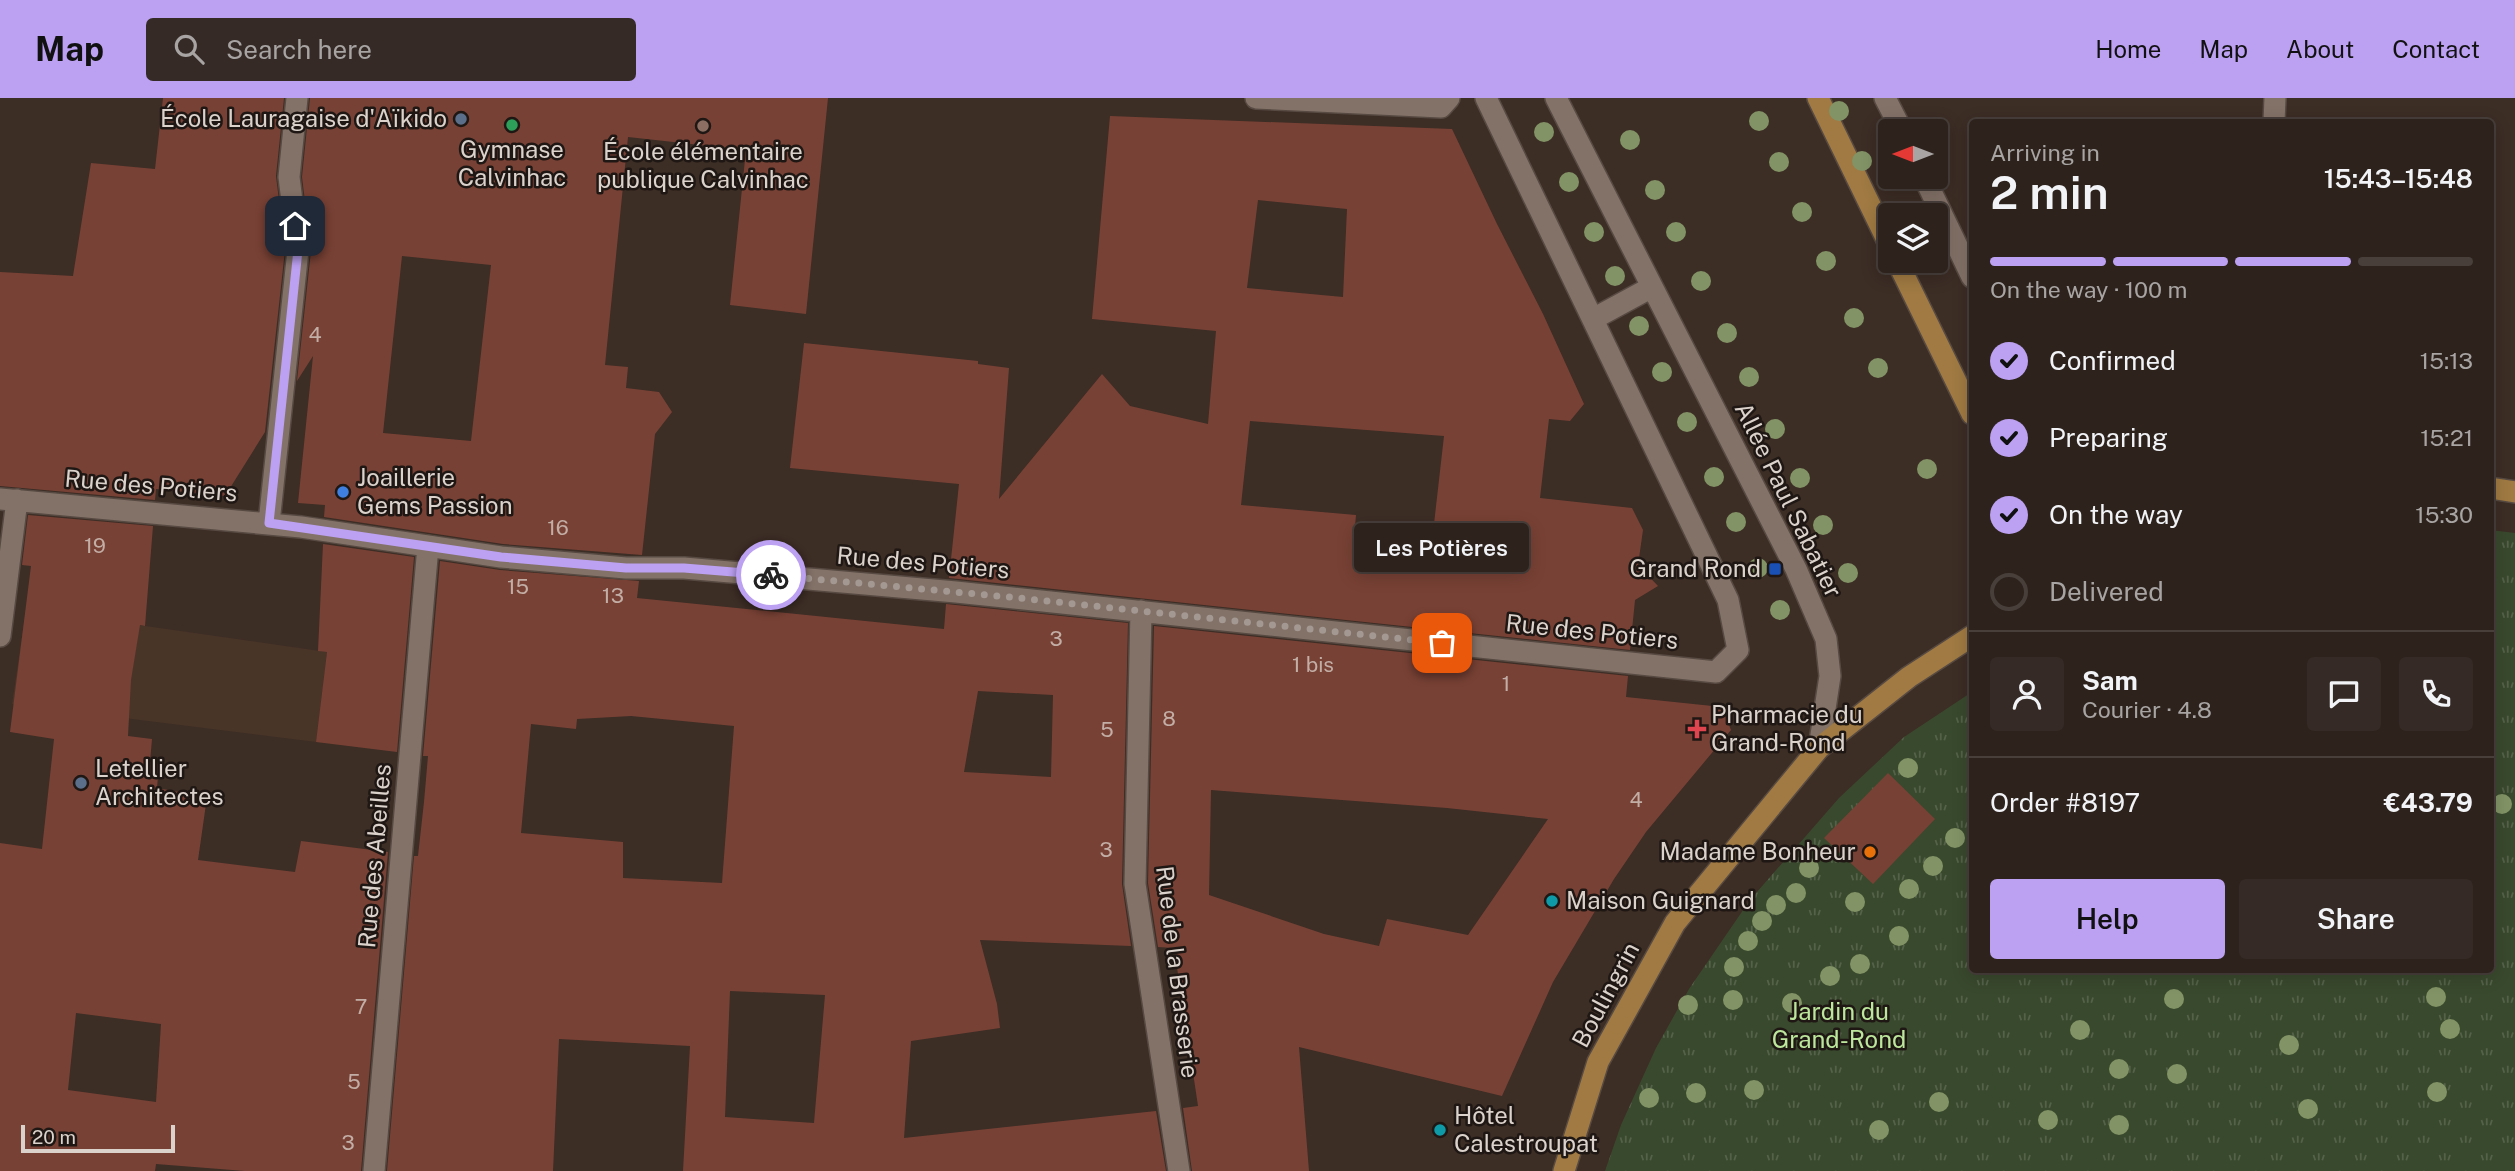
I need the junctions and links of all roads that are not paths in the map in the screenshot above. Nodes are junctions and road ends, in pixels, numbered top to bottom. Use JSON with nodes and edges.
{"nodes":[{"id":1,"x":297,"y":98,"type":"edge"},
{"id":2,"x":1256,"y":98,"type":"edge"},
{"id":3,"x":1449,"y":98,"type":"edge"},
{"id":4,"x":1486,"y":98,"type":"edge"},
{"id":5,"x":1556,"y":98,"type":"edge"},
{"id":6,"x":1818,"y":98,"type":"edge"},
{"id":7,"x":1885,"y":98,"type":"edge"},
{"id":8,"x":2275,"y":98,"type":"edge"},
{"id":9,"x":1896,"y":119,"type":"edge"},
{"id":10,"x":2274,"y":119,"type":"edge"},
{"id":11,"x":1930,"y":189,"type":"edge"},
{"id":12,"x":1878,"y":221,"type":"edge"},
{"id":13,"x":1969,"y":270,"type":"edge"},
{"id":14,"x":1903,"y":273,"type":"edge"},
{"id":15,"x":1652,"y":287,"type":"junction"},
{"id":16,"x":1593,"y":319,"type":"junction"},
{"id":17,"x":1969,"y":408,"type":"edge"},
{"id":18,"x":2494,"y":489,"type":"edge"},
{"id":19,"x":2515,"y":492,"type":"edge"},
{"id":20,"x":9,"y":500,"type":"edge"},
{"id":21,"x":269,"y":523,"type":"junction"},
{"id":22,"x":428,"y":547,"type":"junction"},
{"id":23,"x":1141,"y":611,"type":"junction"},
{"id":24,"x":0,"y":636,"type":"edge"},
{"id":25,"x":1969,"y":638,"type":"edge"},
{"id":26,"x":1819,"y":748,"type":"junction"},
{"id":27,"x":374,"y":1171,"type":"edge"},
{"id":28,"x":1179,"y":1171,"type":"edge"},
{"id":29,"x":1564,"y":1171,"type":"edge"}],
"edges":[{"from":1,"to":21,"type":"street"},
{"from":2,"to":3,"type":"street"},
{"from":4,"to":16,"type":"street"},
{"from":5,"to":15,"type":"street","name":"Allée Paul Sabatier"},
{"from":6,"to":12,"type":"main road"},
{"from":7,"to":9,"type":"street"},
{"from":8,"to":10,"type":"street"},
{"from":11,"to":13,"type":"street"},
{"from":14,"to":17,"type":"main road"},
{"from":15,"to":16,"type":"street"},
{"from":15,"to":26,"type":"street","name":"Allée Paul Sabatier"},
{"from":16,"to":23,"type":"street","name":"Rue des Potiers"},
{"from":18,"to":19,"type":"main road"},
{"from":20,"to":21,"type":"street","name":"Rue des Potiers"},
{"from":20,"to":24,"type":"street"},
{"from":21,"to":22,"type":"street","name":"Rue des Potiers"},
{"from":22,"to":23,"type":"street","name":"Rue des Potiers"},
{"from":22,"to":27,"type":"street","name":"Rue des Abeilles"},
{"from":23,"to":28,"type":"street","name":"Rue de la Brasserie"},
{"from":25,"to":26,"type":"main road","name":"Boulingrin"},
{"from":26,"to":29,"type":"main road","name":"Boulingrin"}]}
